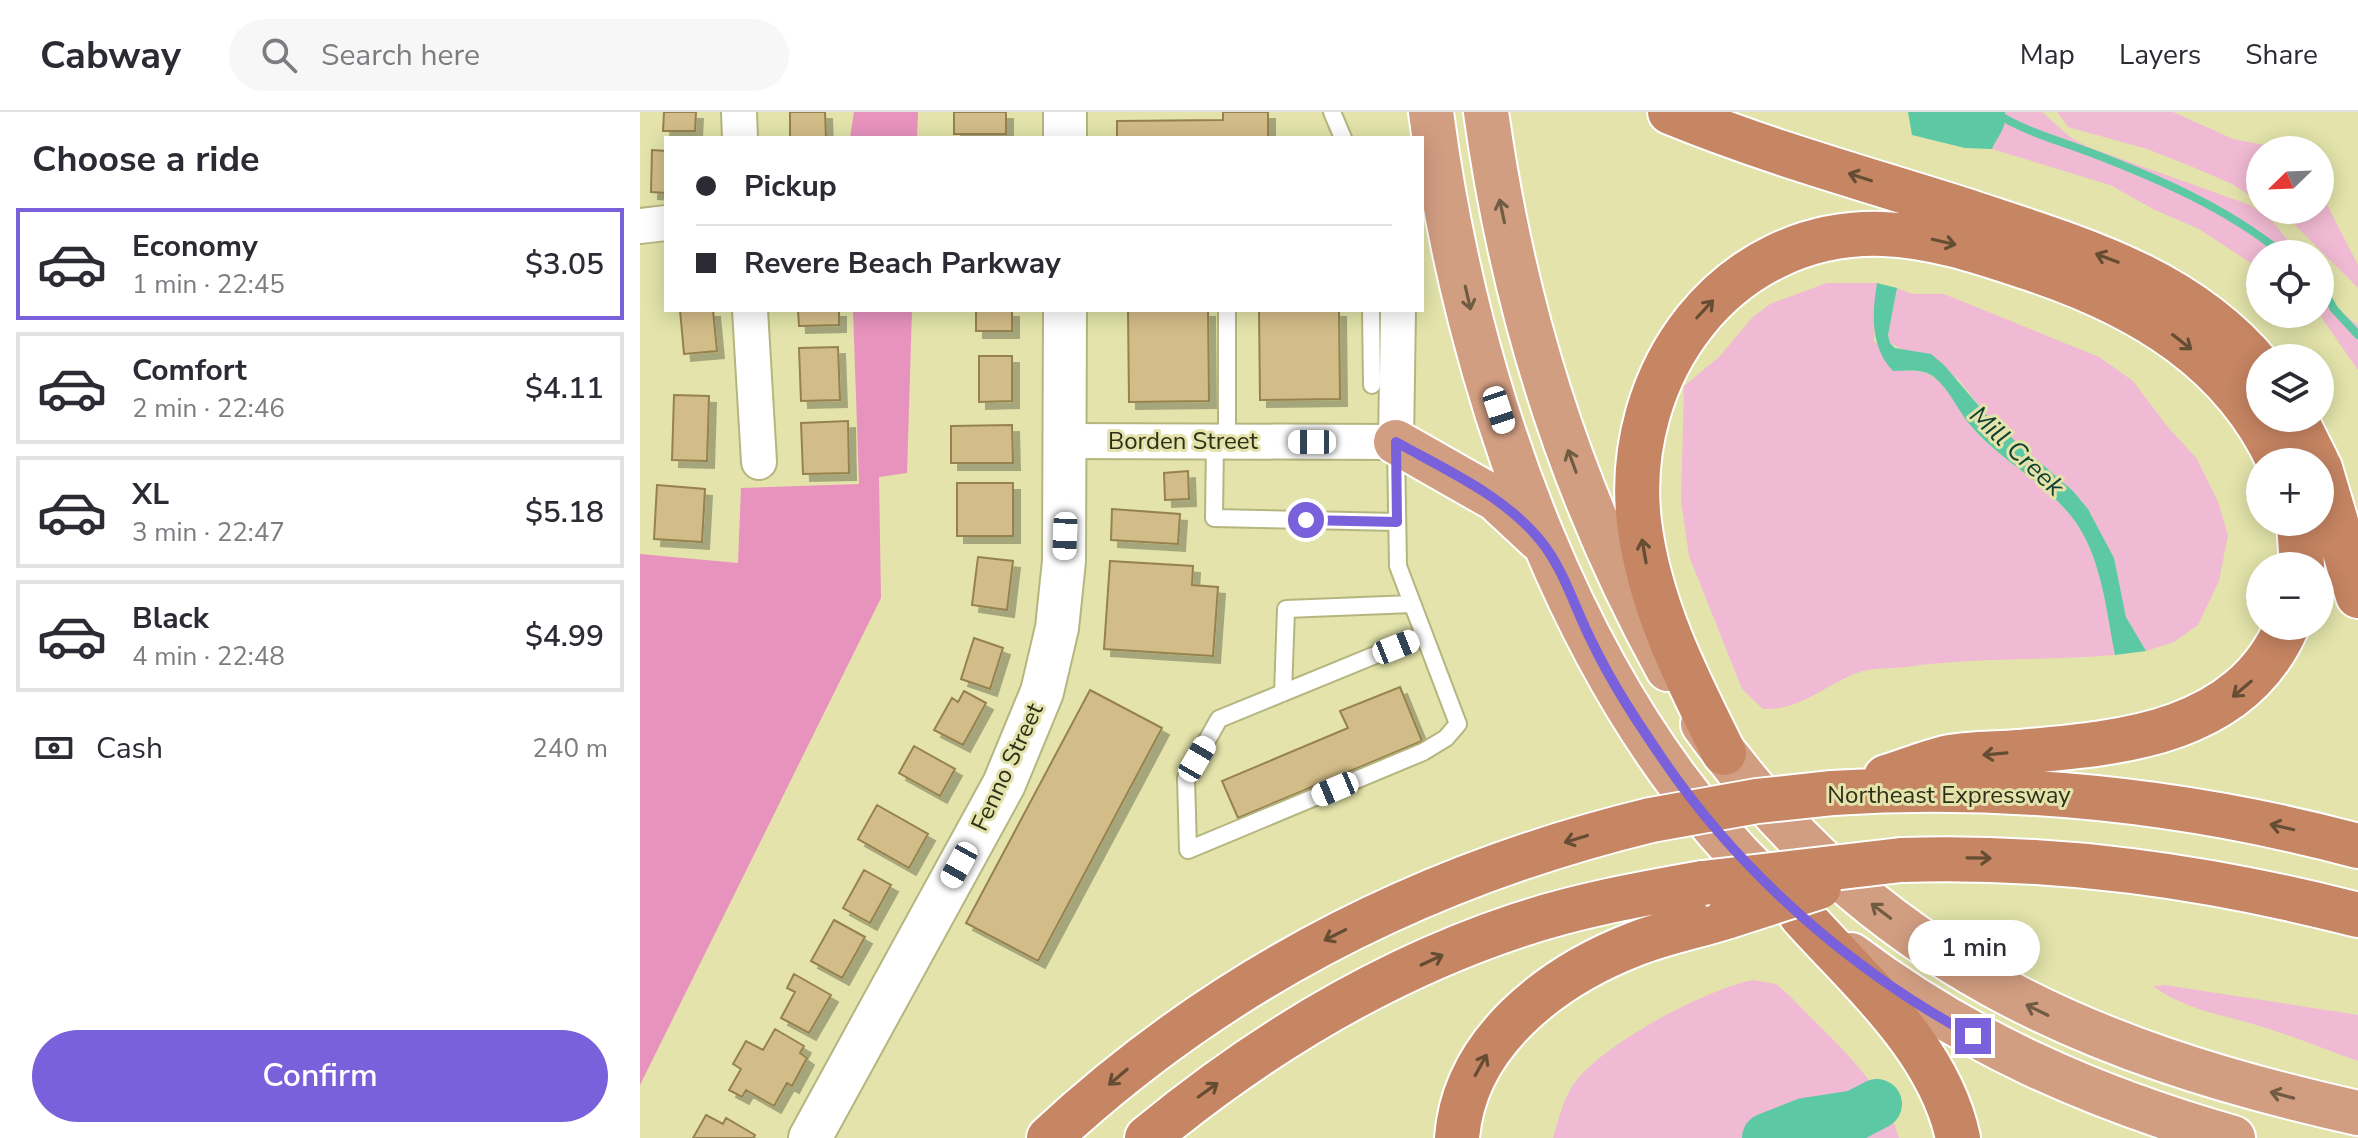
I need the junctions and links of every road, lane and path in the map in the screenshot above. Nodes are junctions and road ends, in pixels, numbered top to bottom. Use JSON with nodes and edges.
{"nodes":[{"id":1,"x":739,"y":112,"type":"edge"},
{"id":2,"x":1065,"y":112,"type":"edge"},
{"id":3,"x":1332,"y":112,"type":"edge"},
{"id":4,"x":1422,"y":112,"type":"edge"},
{"id":5,"x":1431,"y":112,"type":"edge"},
{"id":6,"x":1486,"y":112,"type":"edge"},
{"id":7,"x":1670,"y":112,"type":"edge"},
{"id":8,"x":740,"y":136,"type":"edge"},
{"id":9,"x":1065,"y":136,"type":"edge"},
{"id":10,"x":1342,"y":136,"type":"edge"},
{"id":11,"x":1416,"y":136,"type":"edge"},
{"id":12,"x":664,"y":223,"type":"edge"},
{"id":13,"x":640,"y":226,"type":"edge"},
{"id":14,"x":750,"y":312,"type":"edge"},
{"id":15,"x":1065,"y":312,"type":"edge"},
{"id":16,"x":1227,"y":312,"type":"edge"},
{"id":17,"x":1371,"y":312,"type":"edge"},
{"id":18,"x":1398,"y":312,"type":"edge"},
{"id":19,"x":2246,"y":352,"type":"edge"},
{"id":20,"x":1372,"y":385,"type":"dead end"},
{"id":21,"x":1065,"y":441,"type":"junction"},
{"id":22,"x":1221,"y":441,"type":"junction"},
{"id":23,"x":1396,"y":442,"type":"junction"},
{"id":24,"x":2271,"y":448,"type":"edge"},
{"id":25,"x":759,"y":462,"type":"dead end"},
{"id":26,"x":2334,"y":515,"type":"edge"},
{"id":27,"x":1397,"y":522,"type":"junction"},
{"id":28,"x":1550,"y":553,"type":"junction"},
{"id":29,"x":2358,"y":596,"type":"edge"},
{"id":30,"x":1412,"y":604,"type":"junction"},
{"id":31,"x":1424,"y":635,"type":"junction"},
{"id":32,"x":2279,"y":640,"type":"edge"},
{"id":33,"x":1283,"y":693,"type":"junction"},
{"id":34,"x":1724,"y":753,"type":"junction"},
{"id":35,"x":1832,"y":793,"type":"junction"},
{"id":36,"x":2358,"y":846,"type":"edge"},
{"id":37,"x":1716,"y":900,"type":"junction"},
{"id":38,"x":1801,"y":915,"type":"junction"},
{"id":39,"x":2358,"y":915,"type":"edge"},
{"id":40,"x":2358,"y":1113,"type":"edge"},
{"id":41,"x":810,"y":1138,"type":"edge"},
{"id":42,"x":1049,"y":1138,"type":"edge"},
{"id":43,"x":1147,"y":1138,"type":"edge"},
{"id":44,"x":1457,"y":1138,"type":"edge"},
{"id":45,"x":1958,"y":1138,"type":"edge"},
{"id":46,"x":2233,"y":1138,"type":"edge"}],
"edges":[{"from":1,"to":8,"type":"street"},
{"from":2,"to":9,"type":"street"},
{"from":3,"to":10,"type":"lane"},
{"from":4,"to":11,"type":"street"},
{"from":5,"to":28,"type":"highway","one_way":true},
{"from":34,"to":6,"type":"highway","one_way":true},
{"from":19,"to":7,"type":"highway","one_way":true},
{"from":12,"to":13,"type":"street"},
{"from":14,"to":25,"type":"street"},
{"from":15,"to":21,"type":"street","name":"Fenno Street"},
{"from":16,"to":22,"type":"lane"},
{"from":17,"to":20,"type":"lane"},
{"from":18,"to":23,"type":"street"},
{"from":21,"to":22,"type":"street","name":"Borden Street"},
{"from":21,"to":41,"type":"street","name":"Fenno Street"},
{"from":22,"to":23,"type":"street","name":"Borden Street"},
{"from":22,"to":27,"type":"lane"},
{"from":23,"to":27,"type":"lane"},
{"from":23,"to":28,"type":"highway"},
{"from":34,"to":24,"type":"highway","one_way":true},
{"from":26,"to":29,"type":"highway"},
{"from":27,"to":30,"type":"lane"},
{"from":28,"to":38,"type":"highway"},
{"from":30,"to":31,"type":"lane"},
{"from":30,"to":33,"type":"lane"},
{"from":31,"to":33,"type":"lane"},
{"from":31,"to":33,"type":"lane"},
{"from":32,"to":35,"type":"highway","one_way":true},
{"from":40,"to":34,"type":"highway","one_way":true},
{"from":36,"to":35,"type":"highway","name":"Northeast Expressway","one_way":true},
{"from":35,"to":42,"type":"highway","name":"Northeast Expressway","one_way":true,"bridge":true},
{"from":37,"to":39,"type":"highway","one_way":true,"bridge":true},
{"from":43,"to":37,"type":"highway","one_way":true},
{"from":44,"to":37,"type":"highway","one_way":true},
{"from":38,"to":45,"type":"highway"},
{"from":38,"to":46,"type":"highway"}]}
